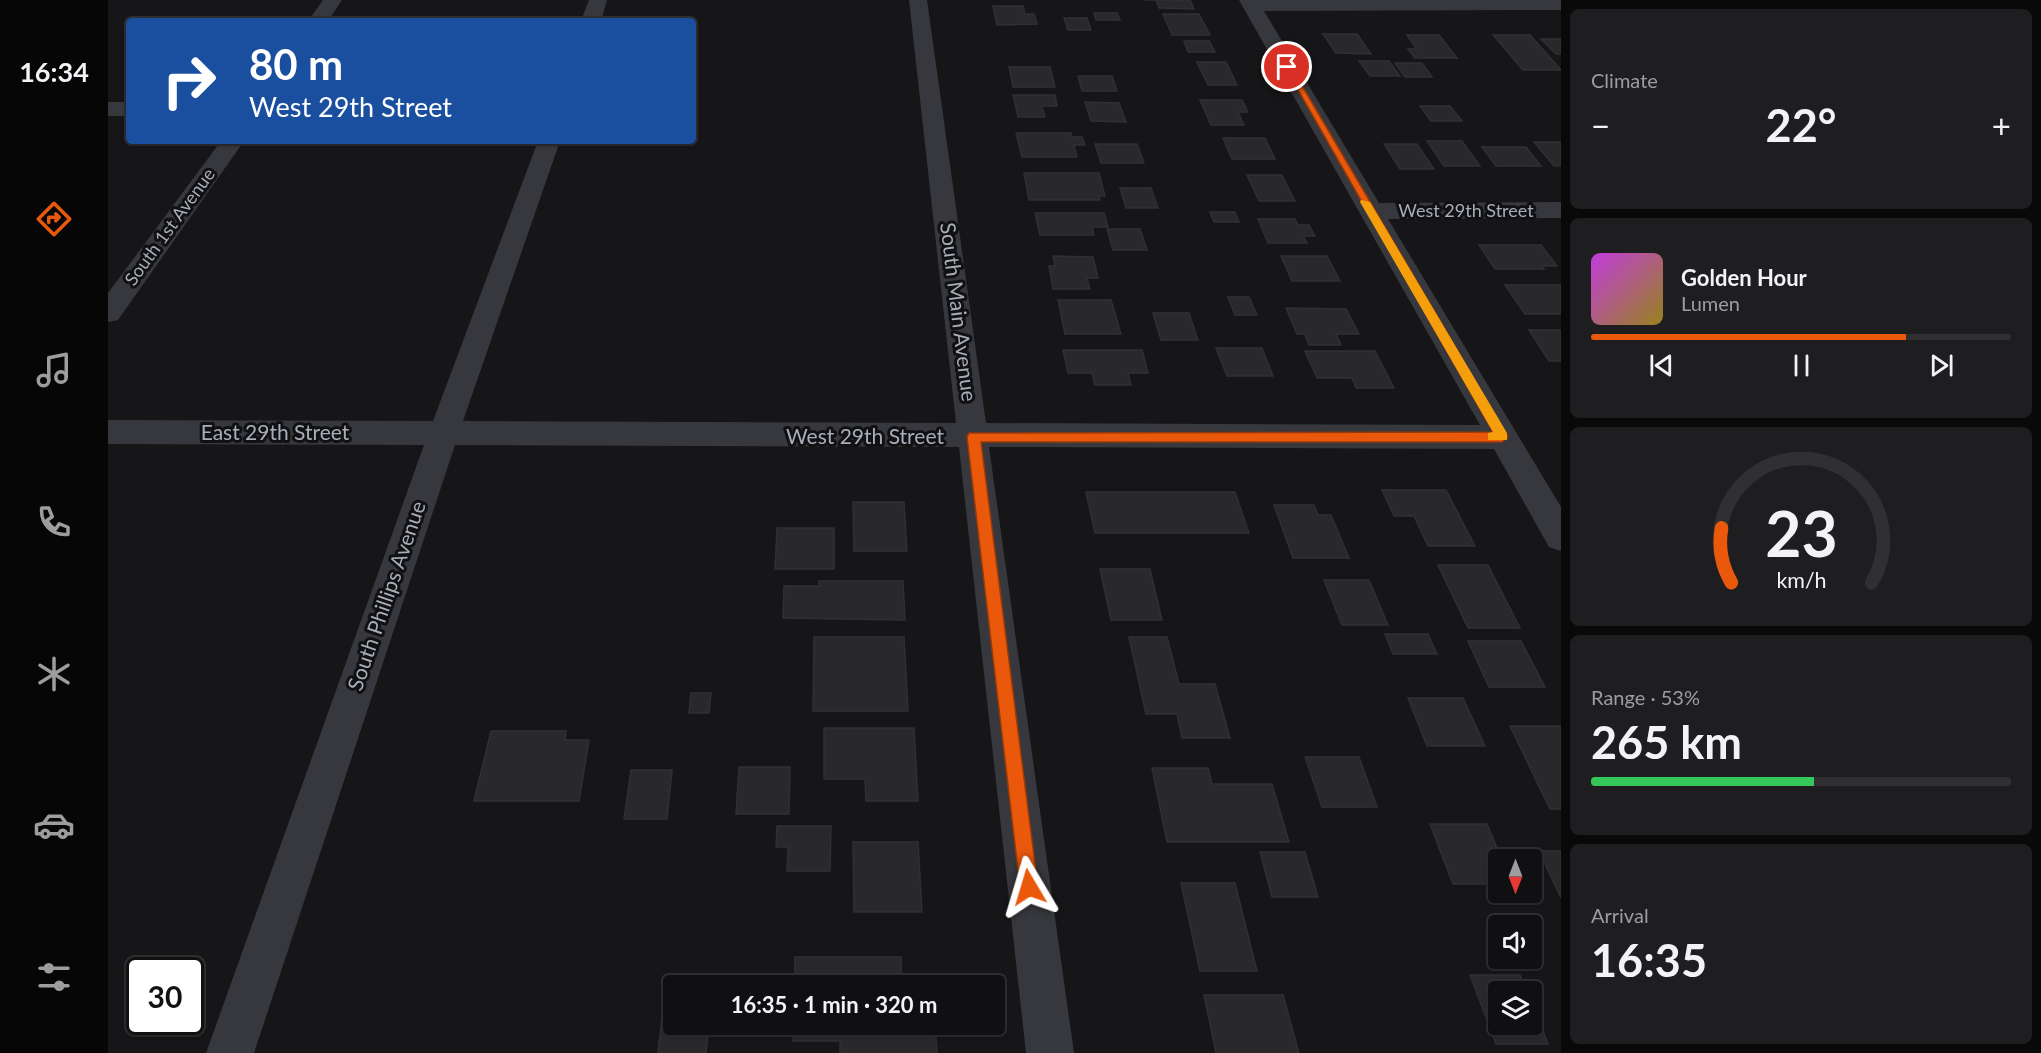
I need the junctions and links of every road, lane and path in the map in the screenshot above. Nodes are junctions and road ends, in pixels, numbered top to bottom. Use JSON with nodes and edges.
{"nodes":[{"id":1,"x":333,"y":0,"type":"edge"},
{"id":2,"x":598,"y":0,"type":"edge"},
{"id":3,"x":918,"y":0,"type":"edge"},
{"id":4,"x":1250,"y":2,"type":"edge"},
{"id":5,"x":1561,"y":4,"type":"edge"},
{"id":6,"x":320,"y":18,"type":"edge"},
{"id":7,"x":592,"y":18,"type":"edge"},
{"id":8,"x":108,"y":109,"type":"edge"},
{"id":9,"x":126,"y":109,"type":"edge"},
{"id":10,"x":231,"y":144,"type":"edge"},
{"id":11,"x":548,"y":144,"type":"edge"},
{"id":12,"x":1561,"y":210,"type":"edge"},
{"id":13,"x":1370,"y":211,"type":"junction"},
{"id":14,"x":108,"y":313,"type":"edge"},
{"id":15,"x":108,"y":432,"type":"edge"},
{"id":16,"x":443,"y":435,"type":"junction"},
{"id":17,"x":974,"y":437,"type":"junction"},
{"id":18,"x":1502,"y":437,"type":"junction"},
{"id":19,"x":1561,"y":537,"type":"edge"},
{"id":20,"x":230,"y":1053,"type":"edge"},
{"id":21,"x":1050,"y":1053,"type":"edge"}],
"edges":[{"from":1,"to":6,"type":"street"},
{"from":2,"to":7,"type":"street"},
{"from":3,"to":17,"type":"street","name":"South Main Avenue"},
{"from":4,"to":5,"type":"street"},
{"from":4,"to":13,"type":"street"},
{"from":8,"to":9,"type":"street"},
{"from":10,"to":14,"type":"street","name":"South 1st Avenue"},
{"from":11,"to":16,"type":"street","name":"South Phillips Avenue"},
{"from":12,"to":13,"type":"street","name":"West 29th Street"},
{"from":13,"to":18,"type":"street"},
{"from":15,"to":16,"type":"street","name":"East 29th Street"},
{"from":16,"to":17,"type":"street","name":"West 29th Street"},
{"from":16,"to":20,"type":"street","name":"South Phillips Avenue"},
{"from":17,"to":18,"type":"street","name":"West 29th Street"},
{"from":17,"to":21,"type":"street","name":"South Main Avenue"},
{"from":18,"to":19,"type":"street"}]}
